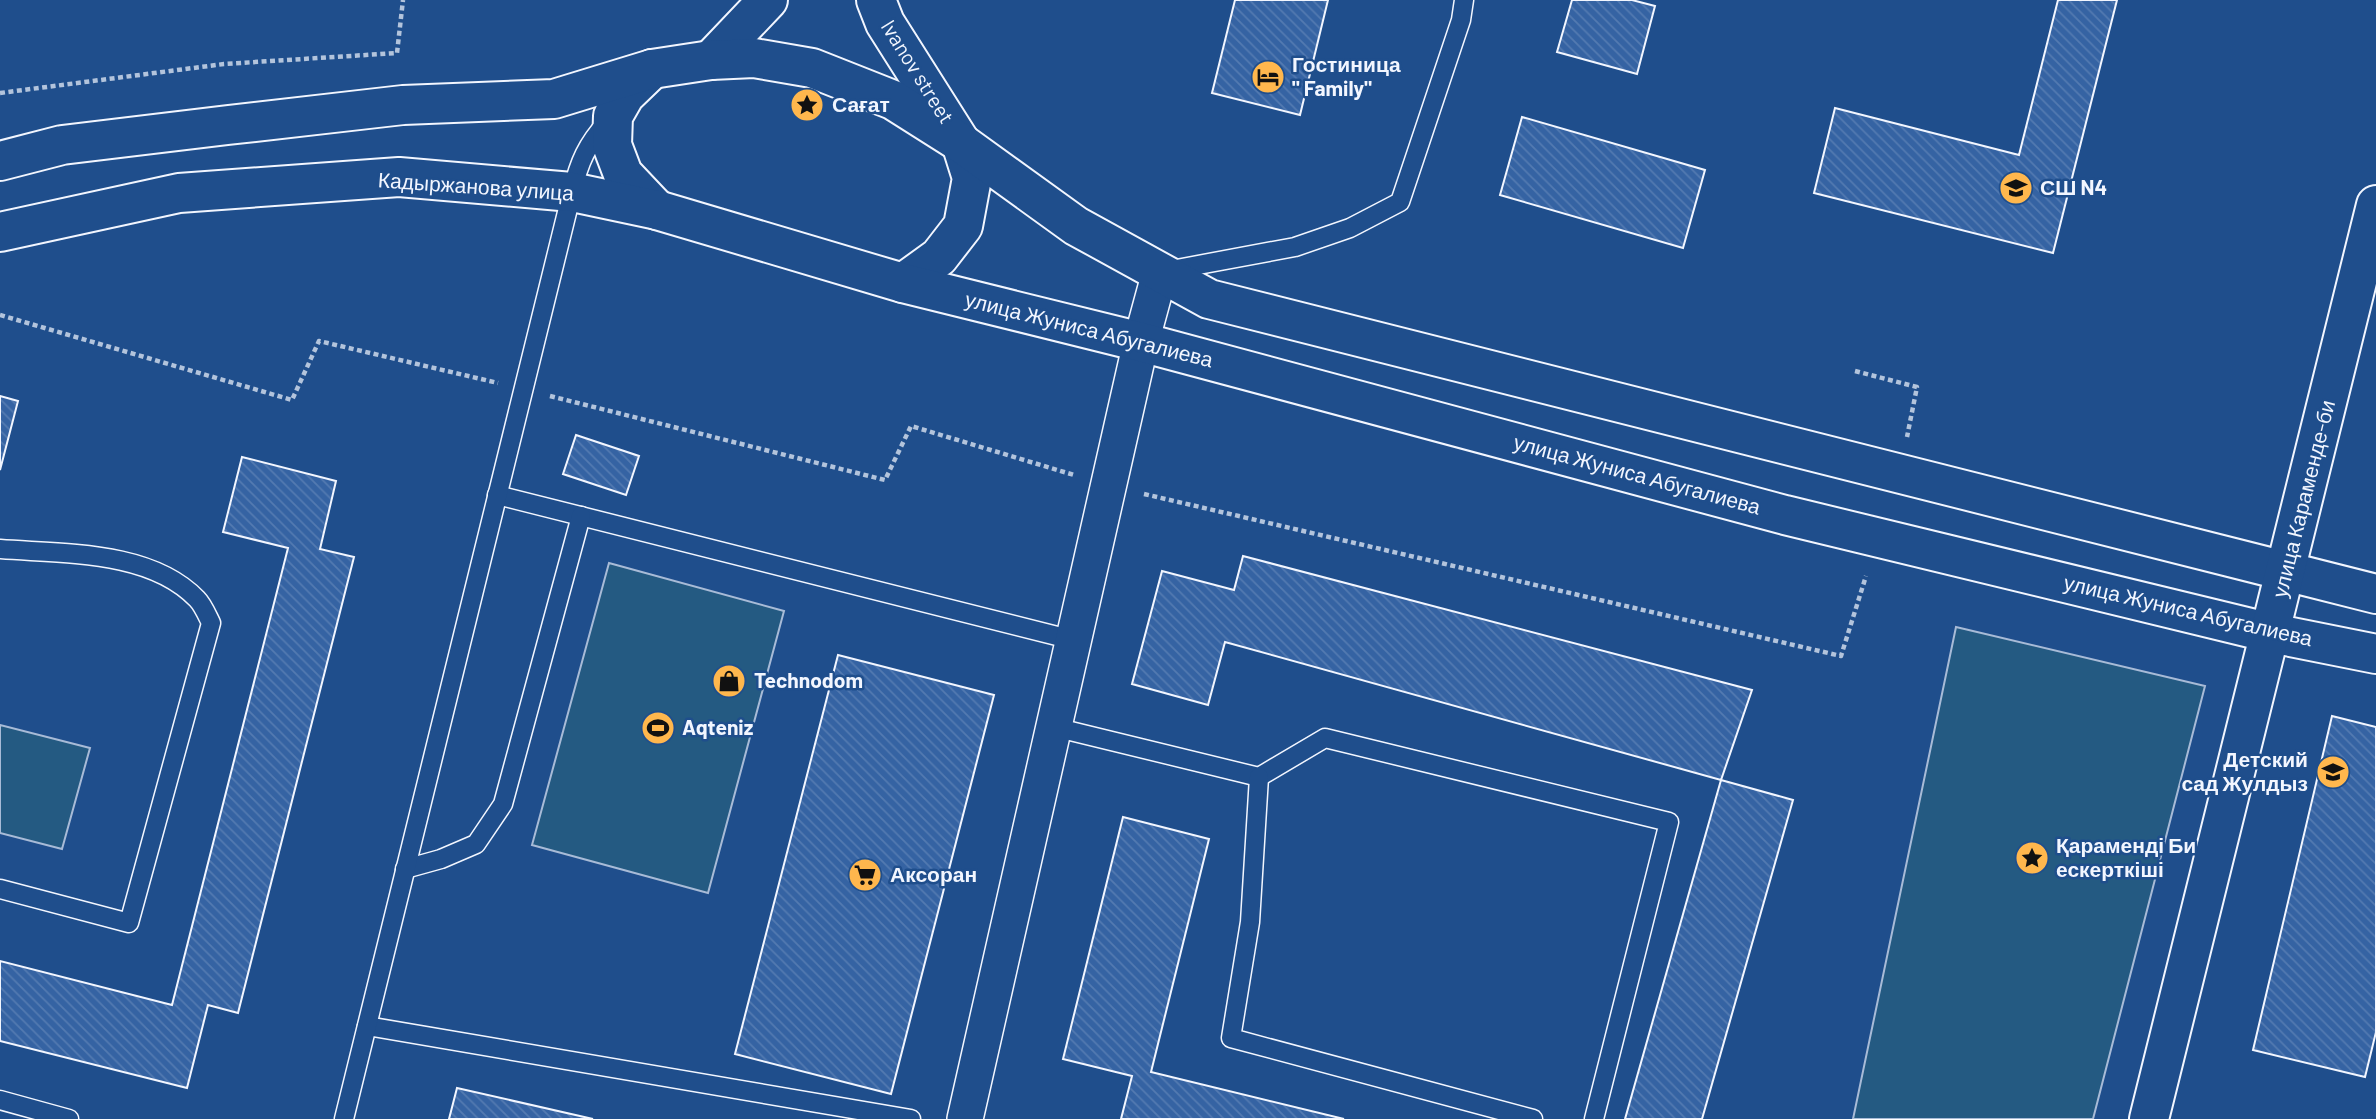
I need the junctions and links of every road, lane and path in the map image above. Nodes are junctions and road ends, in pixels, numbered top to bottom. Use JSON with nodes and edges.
{"nodes":[{"id":1,"x":403,"y":0,"type":"edge"},
{"id":2,"x":768,"y":0,"type":"edge"},
{"id":3,"x":876,"y":0,"type":"edge"},
{"id":4,"x":1464,"y":0,"type":"edge"},
{"id":5,"x":711,"y":60,"type":"junction"},
{"id":6,"x":652,"y":69,"type":"junction"},
{"id":7,"x":0,"y":93,"type":"edge"},
{"id":8,"x":613,"y":116,"type":"junction"},
{"id":9,"x":961,"y":143,"type":"junction"},
{"id":10,"x":0,"y":161,"type":"edge"},
{"id":11,"x":572,"y":192,"type":"junction"},
{"id":12,"x":2376,"y":205,"type":"edge"},
{"id":13,"x":657,"y":211,"type":"junction"},
{"id":14,"x":2,"y":226,"type":"edge"},
{"id":15,"x":1160,"y":272,"type":"junction"},
{"id":16,"x":902,"y":283,"type":"junction"},
{"id":17,"x":0,"y":315,"type":"edge"},
{"id":18,"x":1141,"y":342,"type":"junction"},
{"id":19,"x":1855,"y":371,"type":"dead end"},
{"id":20,"x":523,"y":389,"type":"junction"},
{"id":21,"x":1900,"y":474,"type":"junction"},
{"id":22,"x":1109,"y":485,"type":"junction"},
{"id":23,"x":497,"y":495,"type":"junction"},
{"id":24,"x":581,"y":516,"type":"junction"},
{"id":25,"x":1877,"y":538,"type":"junction"},
{"id":26,"x":0,"y":549,"type":"edge"},
{"id":27,"x":2286,"y":572,"type":"junction"},
{"id":28,"x":2376,"y":594,"type":"edge"},
{"id":29,"x":2271,"y":633,"type":"junction"},
{"id":30,"x":1073,"y":640,"type":"junction"},
{"id":31,"x":2376,"y":653,"type":"edge"},
{"id":32,"x":1054,"y":727,"type":"junction"},
{"id":33,"x":1259,"y":777,"type":"junction"},
{"id":34,"x":405,"y":869,"type":"junction"},
{"id":35,"x":0,"y":890,"type":"edge"},
{"id":36,"x":367,"y":1026,"type":"junction"},
{"id":37,"x":0,"y":1100,"type":"edge"},
{"id":38,"x":69,"y":1119,"type":"edge"},
{"id":39,"x":344,"y":1119,"type":"edge"},
{"id":40,"x":911,"y":1119,"type":"edge"},
{"id":41,"x":965,"y":1119,"type":"edge"},
{"id":42,"x":1533,"y":1119,"type":"edge"},
{"id":43,"x":1594,"y":1119,"type":"edge"},
{"id":44,"x":2149,"y":1119,"type":"edge"}],
"edges":[{"from":1,"to":7,"type":"path"},
{"from":2,"to":5,"type":"main road"},
{"from":3,"to":9,"type":"main road","name":"Ivanov street"},
{"from":4,"to":15,"type":"lane"},
{"from":5,"to":6,"type":"main road"},
{"from":5,"to":9,"type":"main road"},
{"from":6,"to":8,"type":"main road"},
{"from":6,"to":10,"type":"main road"},
{"from":8,"to":11,"type":"lane"},
{"from":8,"to":13,"type":"main road"},
{"from":9,"to":15,"type":"main road"},
{"from":9,"to":16,"type":"main road"},
{"from":11,"to":13,"type":"main road","name":"Кадыржанова улица"},
{"from":11,"to":14,"type":"main road","name":"Кадыржанова улица"},
{"from":11,"to":20,"type":"lane"},
{"from":12,"to":27,"type":"main road","name":"улица Караменде-би"},
{"from":13,"to":16,"type":"main road","name":"Кадыржанова улица"},
{"from":15,"to":18,"type":"street"},
{"from":15,"to":21,"type":"main road"},
{"from":16,"to":18,"type":"main road","name":"улица Жуниса Абугалиева"},
{"from":17,"to":20,"type":"path"},
{"from":18,"to":22,"type":"street"},
{"from":18,"to":25,"type":"main road","name":"улица Жуниса Абугалиева"},
{"from":19,"to":21,"type":"path"},
{"from":20,"to":22,"type":"path"},
{"from":20,"to":23,"type":"lane"},
{"from":21,"to":27,"type":"main road"},
{"from":22,"to":25,"type":"path"},
{"from":22,"to":30,"type":"street"},
{"from":23,"to":24,"type":"lane"},
{"from":23,"to":34,"type":"lane"},
{"from":24,"to":30,"type":"lane"},
{"from":24,"to":34,"type":"lane"},
{"from":25,"to":29,"type":"main road","name":"улица Жуниса Абугалиева"},
{"from":26,"to":35,"type":"lane"},
{"from":27,"to":28,"type":"main road"},
{"from":27,"to":29,"type":"main road","name":"улица Караменде-би"},
{"from":29,"to":31,"type":"main road","name":"улица Жуниса Абугалиева"},
{"from":29,"to":44,"type":"main road","name":"улица Караменде-би"},
{"from":30,"to":32,"type":"street"},
{"from":32,"to":33,"type":"lane"},
{"from":32,"to":41,"type":"street"},
{"from":33,"to":42,"type":"lane"},
{"from":33,"to":43,"type":"lane"},
{"from":34,"to":36,"type":"lane"},
{"from":36,"to":39,"type":"lane"},
{"from":36,"to":40,"type":"lane"},
{"from":37,"to":38,"type":"lane"}]}
